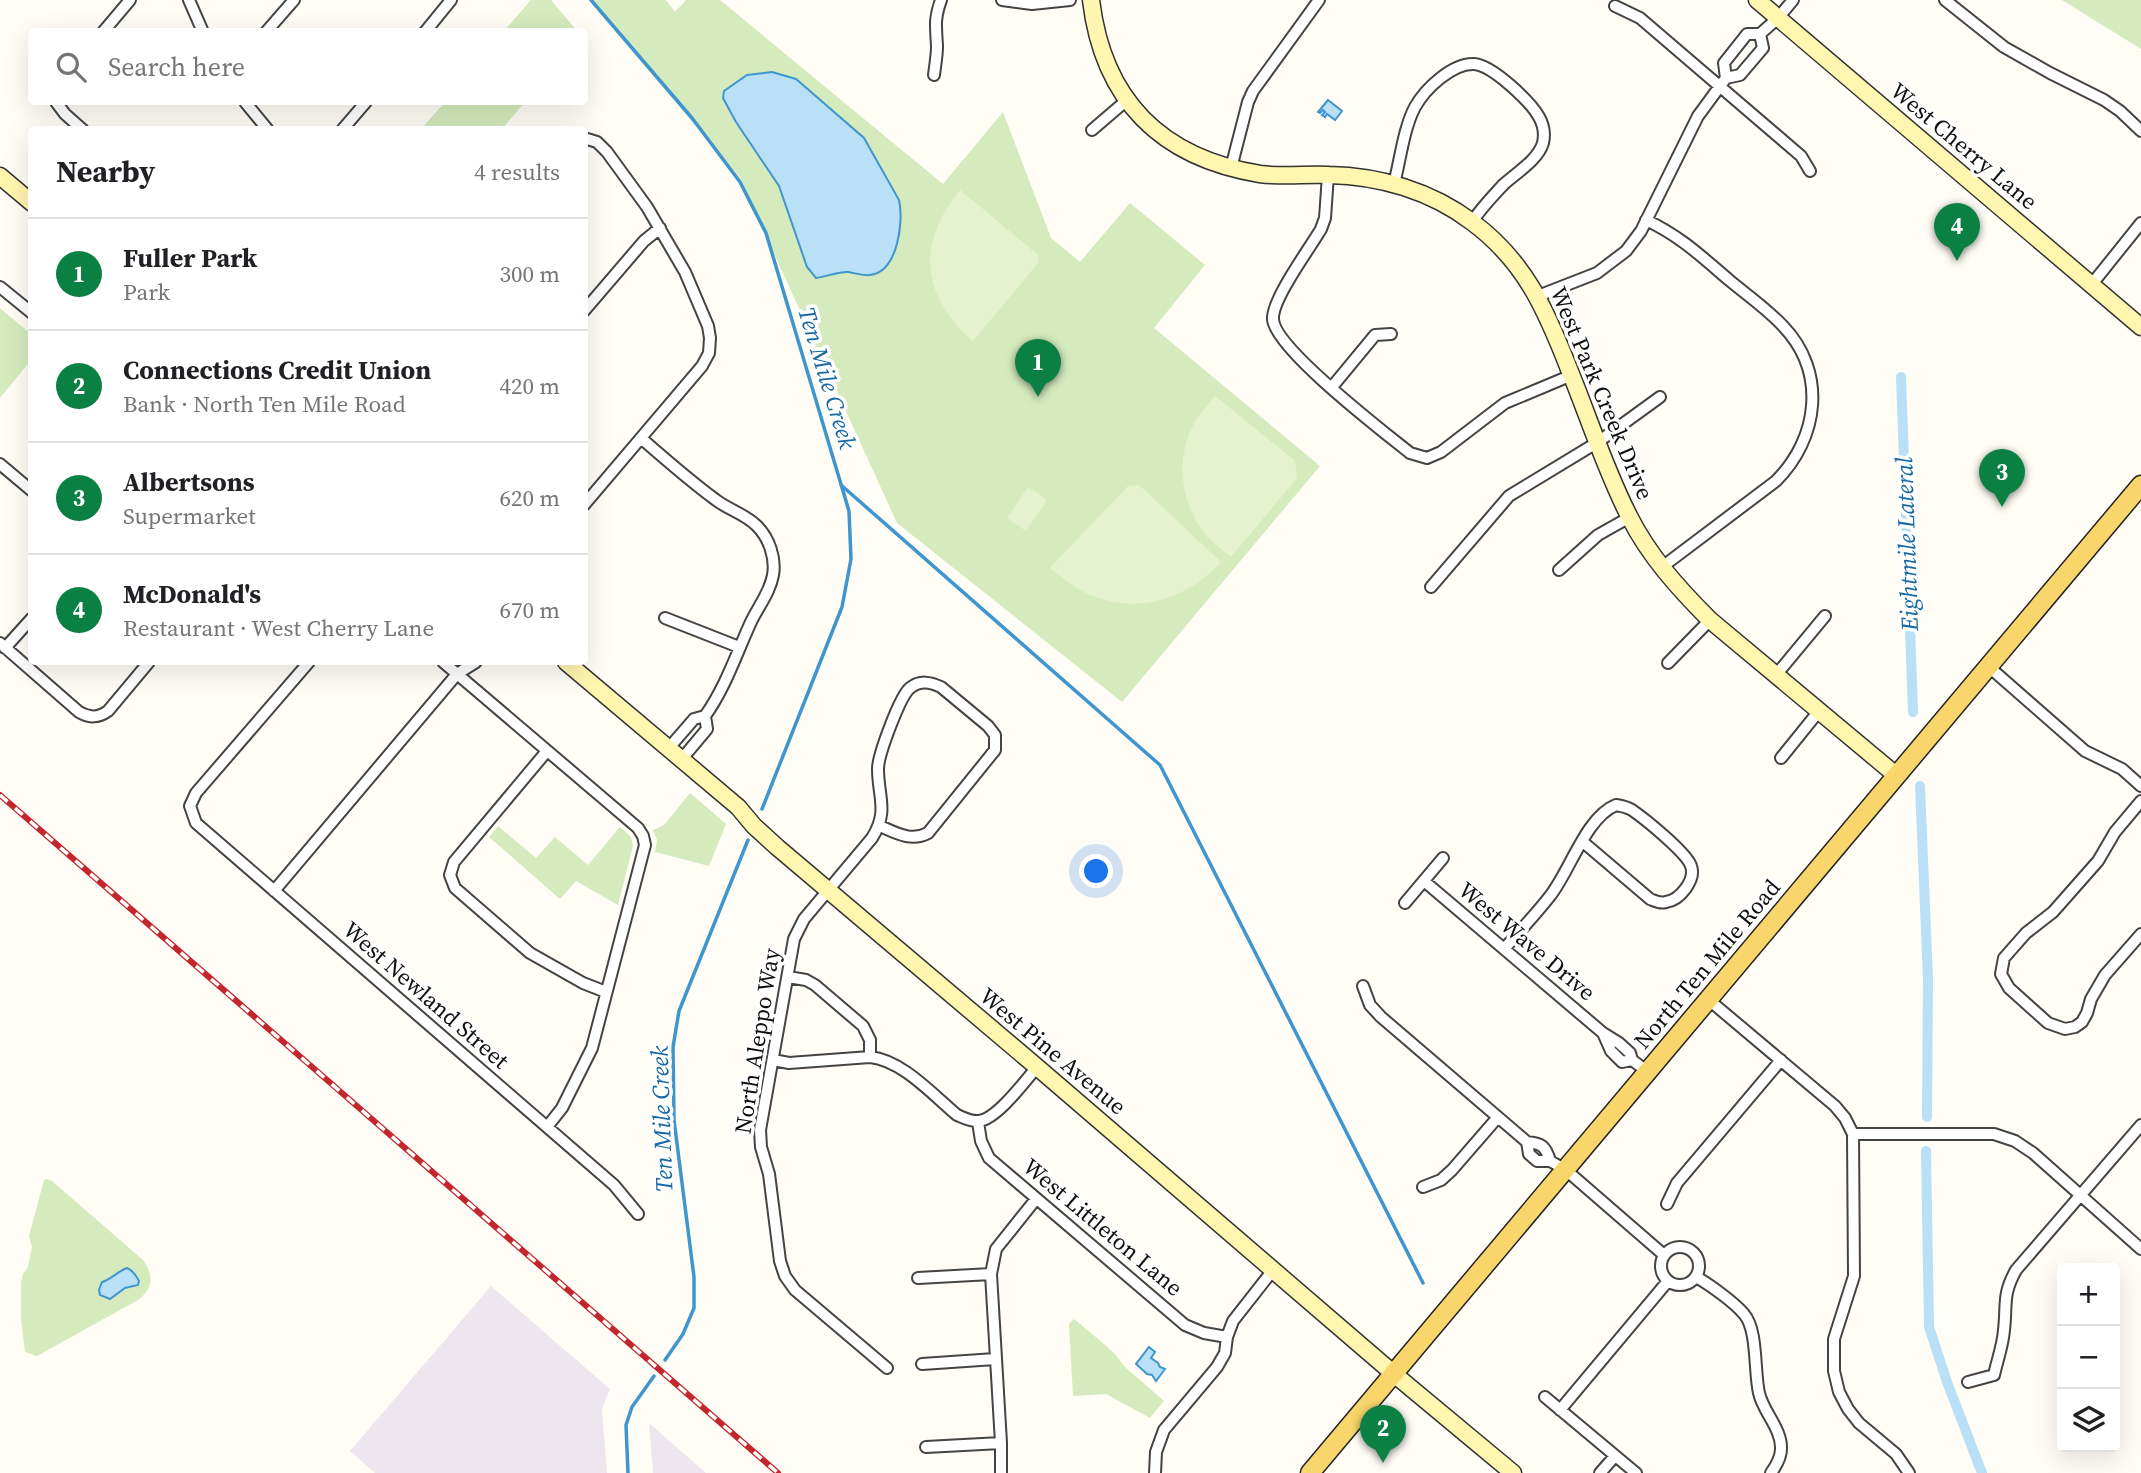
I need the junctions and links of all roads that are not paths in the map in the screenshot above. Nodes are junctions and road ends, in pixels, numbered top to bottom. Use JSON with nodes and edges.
{"nodes":[{"id":1,"x":130,"y":0,"type":"edge"},
{"id":2,"x":189,"y":0,"type":"edge"},
{"id":3,"x":294,"y":0,"type":"edge"},
{"id":4,"x":451,"y":0,"type":"edge"},
{"id":5,"x":941,"y":0,"type":"edge"},
{"id":6,"x":1002,"y":0,"type":"edge"},
{"id":7,"x":1070,"y":0,"type":"edge"},
{"id":8,"x":1091,"y":0,"type":"edge"},
{"id":9,"x":1319,"y":0,"type":"edge"},
{"id":10,"x":1757,"y":0,"type":"edge"},
{"id":11,"x":1793,"y":0,"type":"edge"},
{"id":12,"x":1945,"y":0,"type":"edge"},
{"id":13,"x":1615,"y":6,"type":"dead end"},
{"id":14,"x":1778,"y":18,"type":"junction"},
{"id":15,"x":106,"y":28,"type":"edge"},
{"id":16,"x":202,"y":28,"type":"edge"},
{"id":17,"x":270,"y":28,"type":"edge"},
{"id":18,"x":428,"y":28,"type":"edge"},
{"id":19,"x":1760,"y":34,"type":"junction"},
{"id":20,"x":934,"y":75,"type":"dead end"},
{"id":21,"x":1723,"y":82,"type":"junction"},
{"id":22,"x":1127,"y":100,"type":"junction"},
{"id":23,"x":58,"y":105,"type":"edge"},
{"id":24,"x":247,"y":105,"type":"edge"},
{"id":25,"x":363,"y":105,"type":"edge"},
{"id":26,"x":78,"y":126,"type":"edge"},
{"id":27,"x":265,"y":126,"type":"edge"},
{"id":28,"x":345,"y":126,"type":"edge"},
{"id":29,"x":1091,"y":130,"type":"dead end"},
{"id":30,"x":2141,"y":131,"type":"edge"},
{"id":31,"x":588,"y":138,"type":"edge"},
{"id":32,"x":1231,"y":168,"type":"junction"},
{"id":33,"x":1810,"y":171,"type":"dead end"},
{"id":34,"x":1328,"y":175,"type":"junction"},
{"id":35,"x":0,"y":176,"type":"edge"},
{"id":36,"x":1395,"y":184,"type":"junction"},
{"id":37,"x":28,"y":200,"type":"edge"},
{"id":38,"x":1646,"y":220,"type":"junction"},
{"id":39,"x":1472,"y":222,"type":"junction"},
{"id":40,"x":2141,"y":223,"type":"edge"},
{"id":41,"x":660,"y":228,"type":"junction"},
{"id":42,"x":2092,"y":284,"type":"junction"},
{"id":43,"x":0,"y":287,"type":"edge"},
{"id":44,"x":1538,"y":296,"type":"junction"},
{"id":45,"x":588,"y":306,"type":"edge"},
{"id":46,"x":28,"y":307,"type":"edge"},
{"id":47,"x":2141,"y":327,"type":"edge"},
{"id":48,"x":1391,"y":334,"type":"dead end"},
{"id":49,"x":1572,"y":375,"type":"junction"},
{"id":50,"x":1332,"y":387,"type":"junction"},
{"id":51,"x":1660,"y":397,"type":"dead end"},
{"id":52,"x":641,"y":438,"type":"junction"},
{"id":53,"x":1598,"y":442,"type":"junction"},
{"id":54,"x":0,"y":464,"type":"edge"},
{"id":55,"x":2141,"y":485,"type":"edge"},
{"id":56,"x":28,"y":488,"type":"edge"},
{"id":57,"x":588,"y":500,"type":"edge"},
{"id":58,"x":1630,"y":517,"type":"junction"},
{"id":59,"x":1662,"y":567,"type":"junction"},
{"id":60,"x":1559,"y":570,"type":"dead end"},
{"id":61,"x":1431,"y":587,"type":"dead end"},
{"id":62,"x":1825,"y":615,"type":"dead end"},
{"id":63,"x":665,"y":618,"type":"dead end"},
{"id":64,"x":1710,"y":620,"type":"junction"},
{"id":65,"x":28,"y":622,"type":"edge"},
{"id":66,"x":3,"y":646,"type":"edge"},
{"id":67,"x":739,"y":648,"type":"junction"},
{"id":68,"x":1668,"y":663,"type":"dead end"},
{"id":69,"x":146,"y":665,"type":"edge"},
{"id":70,"x":302,"y":665,"type":"edge"},
{"id":71,"x":446,"y":665,"type":"edge"},
{"id":72,"x":460,"y":665,"type":"edge"},
{"id":73,"x":470,"y":665,"type":"edge"},
{"id":74,"x":570,"y":665,"type":"edge"},
{"id":75,"x":1988,"y":666,"type":"junction"},
{"id":76,"x":457,"y":674,"type":"junction"},
{"id":77,"x":1776,"y":675,"type":"junction"},
{"id":78,"x":1819,"y":711,"type":"junction"},
{"id":79,"x":705,"y":716,"type":"junction"},
{"id":80,"x":547,"y":751,"type":"junction"},
{"id":81,"x":675,"y":755,"type":"junction"},
{"id":82,"x":1781,"y":758,"type":"dead end"},
{"id":83,"x":1897,"y":776,"type":"junction"},
{"id":84,"x":2141,"y":786,"type":"edge"},
{"id":85,"x":2141,"y":801,"type":"edge"},
{"id":86,"x":880,"y":826,"type":"junction"},
{"id":87,"x":1583,"y":842,"type":"junction"},
{"id":88,"x":1443,"y":858,"type":"dead end"},
{"id":89,"x":1424,"y":881,"type":"junction"},
{"id":90,"x":274,"y":891,"type":"junction"},
{"id":91,"x":828,"y":891,"type":"junction"},
{"id":92,"x":1405,"y":903,"type":"dead end"},
{"id":93,"x":2141,"y":934,"type":"edge"},
{"id":94,"x":1504,"y":949,"type":"junction"},
{"id":95,"x":788,"y":977,"type":"junction"},
{"id":96,"x":1363,"y":986,"type":"dead end"},
{"id":97,"x":606,"y":992,"type":"junction"},
{"id":98,"x":1709,"y":1000,"type":"junction"},
{"id":99,"x":870,"y":1057,"type":"junction"},
{"id":100,"x":773,"y":1060,"type":"junction"},
{"id":101,"x":1781,"y":1060,"type":"junction"},
{"id":102,"x":1037,"y":1067,"type":"junction"},
{"id":103,"x":1648,"y":1072,"type":"junction"},
{"id":104,"x":1498,"y":1117,"type":"junction"},
{"id":105,"x":978,"y":1122,"type":"junction"},
{"id":106,"x":2141,"y":1125,"type":"edge"},
{"id":107,"x":547,"y":1127,"type":"junction"},
{"id":108,"x":1853,"y":1134,"type":"junction"},
{"id":109,"x":1558,"y":1165,"type":"junction"},
{"id":110,"x":1423,"y":1187,"type":"dead end"},
{"id":111,"x":2080,"y":1194,"type":"junction"},
{"id":112,"x":1036,"y":1199,"type":"junction"},
{"id":113,"x":1667,"y":1204,"type":"dead end"},
{"id":114,"x":638,"y":1214,"type":"dead end"},
{"id":115,"x":2141,"y":1249,"type":"edge"},
{"id":116,"x":1664,"y":1255,"type":"junction"},
{"id":117,"x":1273,"y":1270,"type":"junction"},
{"id":118,"x":991,"y":1274,"type":"junction"},
{"id":119,"x":1696,"y":1277,"type":"junction"},
{"id":120,"x":918,"y":1278,"type":"dead end"},
{"id":121,"x":1668,"y":1281,"type":"junction"},
{"id":122,"x":1227,"y":1338,"type":"junction"},
{"id":123,"x":995,"y":1359,"type":"junction"},
{"id":124,"x":922,"y":1364,"type":"dead end"},
{"id":125,"x":887,"y":1368,"type":"dead end"},
{"id":126,"x":1394,"y":1374,"type":"junction"},
{"id":127,"x":1968,"y":1382,"type":"dead end"},
{"id":128,"x":1545,"y":1397,"type":"dead end"},
{"id":129,"x":1560,"y":1410,"type":"junction"},
{"id":130,"x":1002,"y":1443,"type":"junction"},
{"id":131,"x":926,"y":1447,"type":"dead end"},
{"id":132,"x":1615,"y":1456,"type":"junction"},
{"id":133,"x":1001,"y":1473,"type":"edge"},
{"id":134,"x":1155,"y":1473,"type":"edge"},
{"id":135,"x":1310,"y":1473,"type":"edge"},
{"id":136,"x":1513,"y":1473,"type":"edge"},
{"id":137,"x":1600,"y":1473,"type":"edge"},
{"id":138,"x":1636,"y":1473,"type":"edge"},
{"id":139,"x":1771,"y":1473,"type":"edge"},
{"id":140,"x":1909,"y":1473,"type":"edge"}],
"edges":[{"from":1,"to":15,"type":"street"},
{"from":2,"to":16,"type":"street"},
{"from":3,"to":17,"type":"street"},
{"from":4,"to":18,"type":"street"},
{"from":5,"to":20,"type":"street"},
{"from":6,"to":7,"type":"street"},
{"from":8,"to":22,"type":"street","name":"West Park Creek Drive"},
{"from":9,"to":32,"type":"street"},
{"from":10,"to":14,"type":"street","name":"West Cherry Lane"},
{"from":11,"to":14,"type":"street"},
{"from":12,"to":30,"type":"street"},
{"from":13,"to":21,"type":"street"},
{"from":14,"to":19,"type":"street"},
{"from":14,"to":42,"type":"street","name":"West Cherry Lane"},
{"from":19,"to":21,"type":"street"},
{"from":19,"to":21,"type":"street"},
{"from":21,"to":33,"type":"street"},
{"from":21,"to":38,"type":"street"},
{"from":22,"to":29,"type":"street"},
{"from":22,"to":32,"type":"street","name":"West Park Creek Drive"},
{"from":23,"to":26,"type":"street"},
{"from":24,"to":27,"type":"street"},
{"from":25,"to":28,"type":"street"},
{"from":31,"to":41,"type":"street"},
{"from":32,"to":34,"type":"street","name":"West Park Creek Drive"},
{"from":34,"to":36,"type":"street","name":"West Park Creek Drive"},
{"from":34,"to":50,"type":"street"},
{"from":35,"to":37,"type":"street"},
{"from":36,"to":39,"type":"street","name":"West Park Creek Drive"},
{"from":36,"to":39,"type":"street"},
{"from":38,"to":44,"type":"street"},
{"from":38,"to":59,"type":"street"},
{"from":39,"to":44,"type":"street","name":"West Park Creek Drive"},
{"from":40,"to":42,"type":"street"},
{"from":41,"to":45,"type":"street"},
{"from":41,"to":52,"type":"street"},
{"from":42,"to":47,"type":"street","name":"West Cherry Lane"},
{"from":43,"to":46,"type":"street"},
{"from":44,"to":49,"type":"street","name":"West Park Creek Drive"},
{"from":48,"to":50,"type":"street"},
{"from":49,"to":50,"type":"street"},
{"from":49,"to":53,"type":"street","name":"West Park Creek Drive"},
{"from":51,"to":53,"type":"street"},
{"from":52,"to":57,"type":"street"},
{"from":52,"to":67,"type":"street"},
{"from":53,"to":58,"type":"street","name":"West Park Creek Drive"},
{"from":53,"to":61,"type":"street"},
{"from":54,"to":56,"type":"street"},
{"from":55,"to":75,"type":"main road","name":"North Ten Mile Road"},
{"from":58,"to":59,"type":"street","name":"West Park Creek Drive"},
{"from":58,"to":60,"type":"street"},
{"from":59,"to":64,"type":"street","name":"West Park Creek Drive"},
{"from":62,"to":77,"type":"street"},
{"from":63,"to":67,"type":"street"},
{"from":64,"to":68,"type":"street"},
{"from":64,"to":77,"type":"street","name":"West Park Creek Drive"},
{"from":65,"to":66,"type":"street"},
{"from":66,"to":69,"type":"street"},
{"from":67,"to":79,"type":"street"},
{"from":70,"to":90,"type":"street","name":"West Newland Street"},
{"from":71,"to":76,"type":"street"},
{"from":72,"to":76,"type":"street"},
{"from":73,"to":76,"type":"street"},
{"from":74,"to":81,"type":"street","name":"West Pine Avenue"},
{"from":75,"to":83,"type":"main road","name":"North Ten Mile Road"},
{"from":75,"to":84,"type":"street"},
{"from":76,"to":80,"type":"street"},
{"from":76,"to":90,"type":"street"},
{"from":77,"to":78,"type":"street","name":"West Park Creek Drive"},
{"from":78,"to":82,"type":"street"},
{"from":78,"to":83,"type":"street","name":"West Park Creek Drive"},
{"from":79,"to":81,"type":"street"},
{"from":79,"to":81,"type":"street"},
{"from":80,"to":97,"type":"street"},
{"from":80,"to":97,"type":"street"},
{"from":81,"to":91,"type":"street","name":"West Pine Avenue"},
{"from":83,"to":98,"type":"main road","name":"North Ten Mile Road"},
{"from":85,"to":93,"type":"street"},
{"from":86,"to":86,"type":"street"},
{"from":86,"to":91,"type":"street","name":"North Aleppo Way"},
{"from":87,"to":87,"type":"street"},
{"from":87,"to":94,"type":"street"},
{"from":88,"to":89,"type":"street","name":"West Wave Drive"},
{"from":89,"to":92,"type":"street","name":"West Wave Drive"},
{"from":89,"to":94,"type":"street","name":"West Wave Drive"},
{"from":90,"to":107,"type":"street","name":"West Newland Street"},
{"from":91,"to":95,"type":"street","name":"North Aleppo Way"},
{"from":91,"to":102,"type":"street","name":"West Pine Avenue"},
{"from":94,"to":103,"type":"street","name":"West Wave Drive"},
{"from":95,"to":99,"type":"street"},
{"from":95,"to":100,"type":"street","name":"North Aleppo Way"},
{"from":96,"to":104,"type":"street"},
{"from":97,"to":107,"type":"street"},
{"from":98,"to":101,"type":"street"},
{"from":98,"to":103,"type":"main road","name":"North Ten Mile Road"},
{"from":99,"to":100,"type":"street"},
{"from":99,"to":105,"type":"street"},
{"from":100,"to":125,"type":"street","name":"North Aleppo Way"},
{"from":101,"to":108,"type":"street"},
{"from":101,"to":113,"type":"street"},
{"from":102,"to":105,"type":"street"},
{"from":102,"to":117,"type":"street","name":"West Pine Avenue"},
{"from":103,"to":109,"type":"main road","name":"North Ten Mile Road"},
{"from":104,"to":109,"type":"street"},
{"from":104,"to":110,"type":"street"},
{"from":105,"to":112,"type":"street","name":"West Littleton Lane"},
{"from":106,"to":111,"type":"street"},
{"from":107,"to":114,"type":"street","name":"West Newland Street"},
{"from":108,"to":111,"type":"street"},
{"from":108,"to":140,"type":"street"},
{"from":109,"to":116,"type":"street"},
{"from":109,"to":126,"type":"main road","name":"North Ten Mile Road"},
{"from":111,"to":115,"type":"street"},
{"from":111,"to":127,"type":"street"},
{"from":112,"to":118,"type":"street"},
{"from":112,"to":122,"type":"street","name":"West Littleton Lane"},
{"from":116,"to":119,"type":"street"},
{"from":116,"to":121,"type":"street"},
{"from":117,"to":122,"type":"street"},
{"from":117,"to":126,"type":"street","name":"West Pine Avenue"},
{"from":118,"to":120,"type":"street"},
{"from":118,"to":123,"type":"street"},
{"from":119,"to":121,"type":"street"},
{"from":119,"to":139,"type":"street"},
{"from":121,"to":129,"type":"street"},
{"from":122,"to":134,"type":"street"},
{"from":123,"to":124,"type":"street"},
{"from":123,"to":130,"type":"street"},
{"from":126,"to":135,"type":"main road","name":"North Ten Mile Road"},
{"from":126,"to":136,"type":"street","name":"West Pine Avenue"},
{"from":128,"to":129,"type":"street"},
{"from":129,"to":132,"type":"street"},
{"from":130,"to":131,"type":"street"},
{"from":130,"to":133,"type":"street"},
{"from":132,"to":137,"type":"street"},
{"from":132,"to":138,"type":"street"}]}
